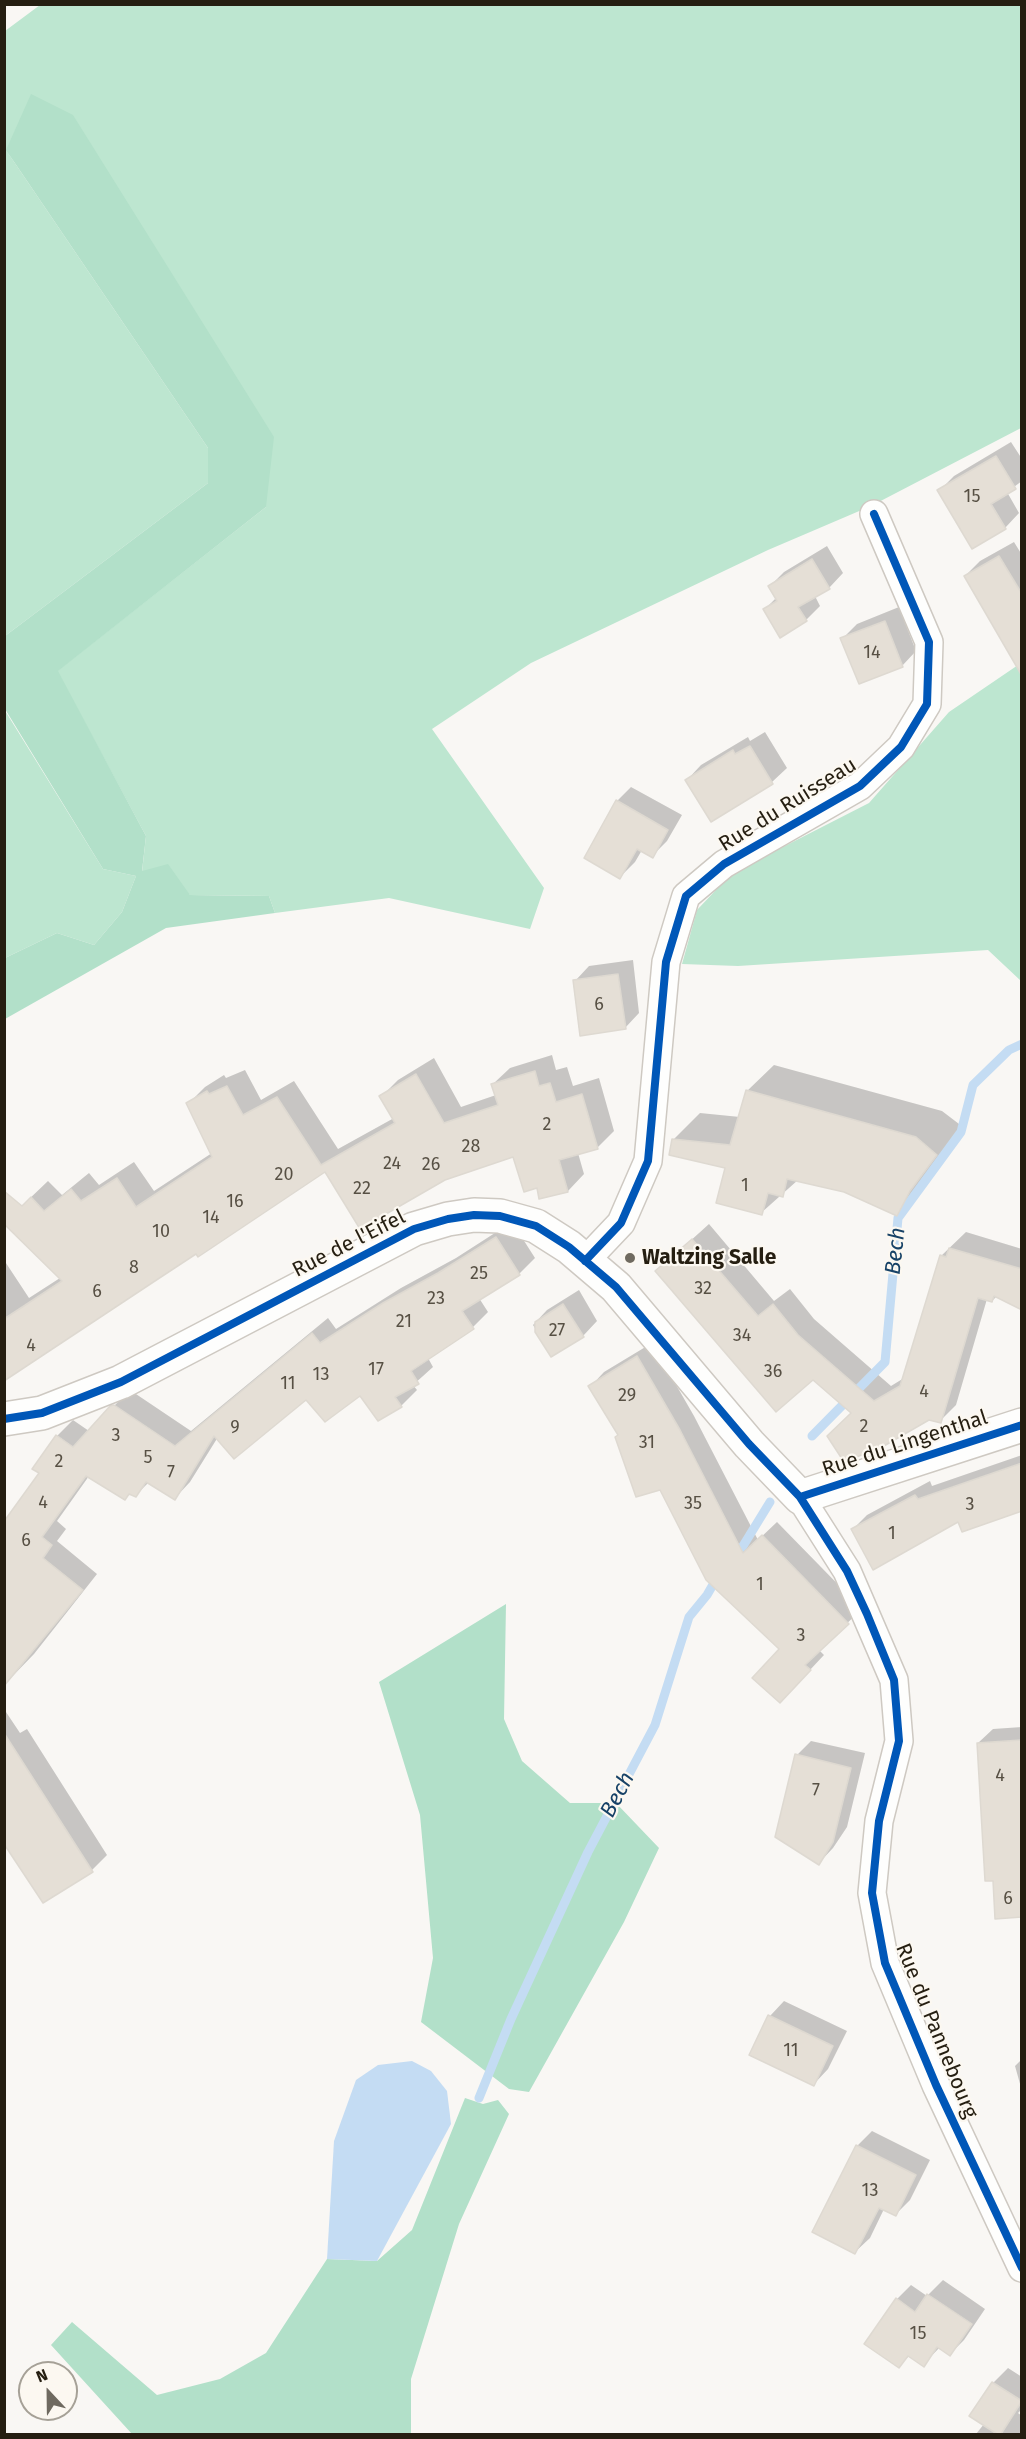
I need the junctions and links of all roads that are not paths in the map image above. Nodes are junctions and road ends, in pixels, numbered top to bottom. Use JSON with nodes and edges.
{"nodes":[{"id":1,"x":874,"y":514,"type":"dead end"},
{"id":2,"x":585,"y":1261,"type":"junction"},
{"id":3,"x":4,"y":1419,"type":"edge"},
{"id":4,"x":1022,"y":1425,"type":"edge"},
{"id":5,"x":800,"y":1497,"type":"junction"},
{"id":6,"x":1022,"y":2268,"type":"edge"}],
"edges":[{"from":1,"to":2,"type":"street","name":"Rue du Ruisseau"},
{"from":2,"to":3,"type":"street","name":"Rue de l'Eifel"},
{"from":2,"to":5,"type":"street","name":"Rue de l'Eifel"},
{"from":4,"to":5,"type":"street","name":"Rue du Lingenthal"},
{"from":5,"to":6,"type":"street","name":"Rue du Pannebourg"}]}
